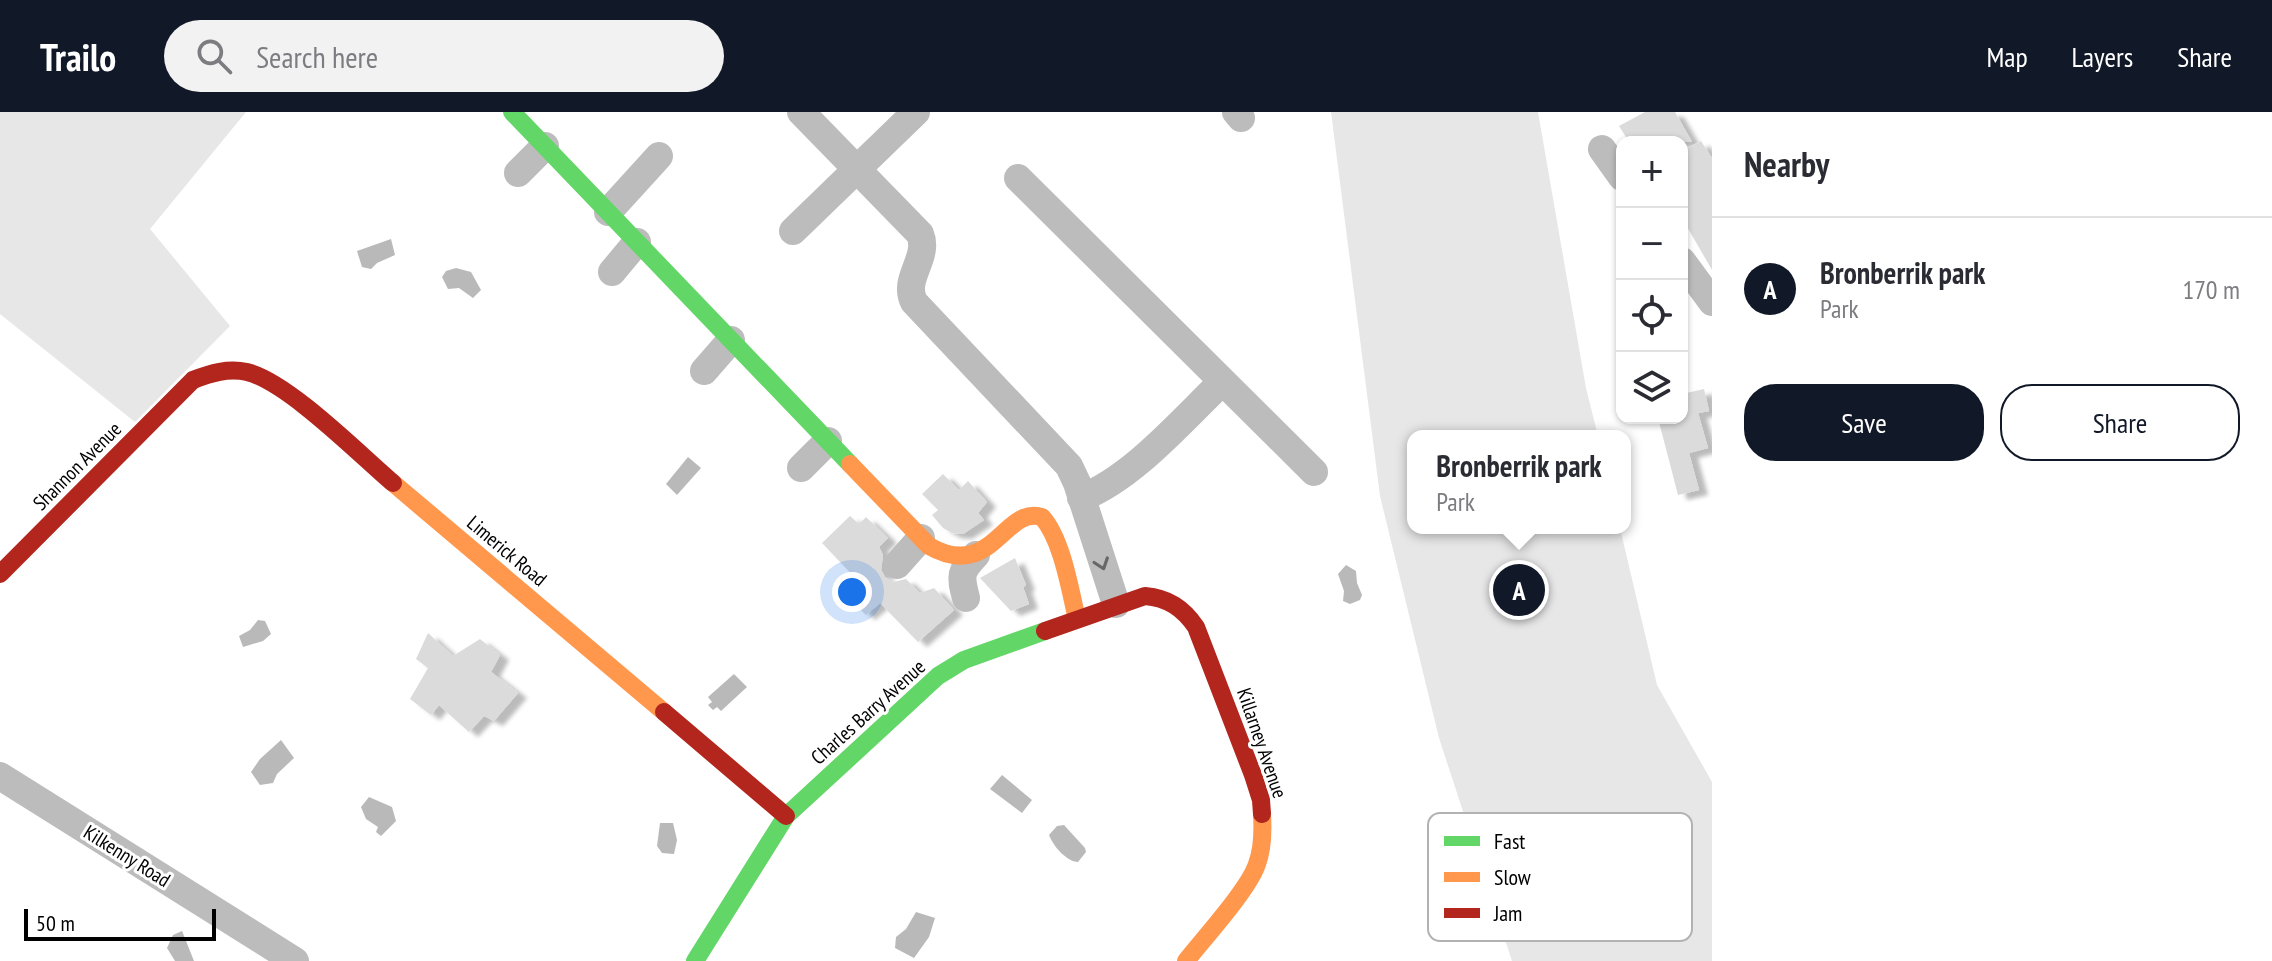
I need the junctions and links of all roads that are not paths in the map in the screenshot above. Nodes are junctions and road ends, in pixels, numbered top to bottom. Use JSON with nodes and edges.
{"nodes":[{"id":1,"x":512,"y":112,"type":"edge"},
{"id":2,"x":801,"y":112,"type":"edge"},
{"id":3,"x":916,"y":112,"type":"edge"},
{"id":4,"x":545,"y":146,"type":"junction"},
{"id":5,"x":1602,"y":149,"type":"dead end"},
{"id":6,"x":659,"y":156,"type":"dead end"},
{"id":7,"x":1616,"y":169,"type":"edge"},
{"id":8,"x":858,"y":170,"type":"junction"},
{"id":9,"x":518,"y":173,"type":"dead end"},
{"id":10,"x":1018,"y":178,"type":"dead end"},
{"id":11,"x":627,"y":224,"type":"junction"},
{"id":12,"x":793,"y":231,"type":"dead end"},
{"id":13,"x":1688,"y":269,"type":"edge"},
{"id":14,"x":612,"y":272,"type":"dead end"},
{"id":15,"x":1712,"y":302,"type":"edge"},
{"id":16,"x":731,"y":340,"type":"junction"},
{"id":17,"x":704,"y":371,"type":"dead end"},
{"id":18,"x":1222,"y":382,"type":"junction"},
{"id":19,"x":184,"y":389,"type":"joint"},
{"id":20,"x":828,"y":441,"type":"junction"},
{"id":21,"x":801,"y":468,"type":"dead end"},
{"id":22,"x":1314,"y":472,"type":"dead end"},
{"id":23,"x":1072,"y":494,"type":"junction"},
{"id":24,"x":1033,"y":515,"type":"junction"},
{"id":25,"x":921,"y":538,"type":"junction"},
{"id":26,"x":976,"y":555,"type":"junction"},
{"id":27,"x":897,"y":565,"type":"dead end"},
{"id":28,"x":0,"y":574,"type":"edge"},
{"id":29,"x":966,"y":598,"type":"dead end"},
{"id":30,"x":1116,"y":604,"type":"junction"},
{"id":31,"x":1189,"y":617,"type":"joint"},
{"id":32,"x":1077,"y":619,"type":"junction"},
{"id":33,"x":0,"y":776,"type":"edge"},
{"id":34,"x":786,"y":816,"type":"junction"},
{"id":35,"x":295,"y":961,"type":"edge"},
{"id":36,"x":695,"y":961,"type":"edge"},
{"id":37,"x":1186,"y":961,"type":"edge"}],
"edges":[{"from":1,"to":4,"type":"street"},
{"from":2,"to":8,"type":"street"},
{"from":3,"to":8,"type":"street"},
{"from":4,"to":9,"type":"street"},
{"from":4,"to":11,"type":"street"},
{"from":5,"to":7,"type":"street"},
{"from":6,"to":11,"type":"street"},
{"from":8,"to":12,"type":"street"},
{"from":8,"to":23,"type":"street"},
{"from":10,"to":18,"type":"street"},
{"from":11,"to":14,"type":"street"},
{"from":11,"to":16,"type":"street"},
{"from":13,"to":15,"type":"street"},
{"from":16,"to":17,"type":"street"},
{"from":16,"to":20,"type":"street"},
{"from":18,"to":22,"type":"street"},
{"from":18,"to":23,"type":"street"},
{"from":19,"to":28,"type":"street","name":"Shannon Avenue"},
{"from":19,"to":34,"type":"street","name":"Limerick Road"},
{"from":20,"to":21,"type":"street"},
{"from":20,"to":25,"type":"street"},
{"from":23,"to":24,"type":"street"},
{"from":23,"to":30,"type":"street","one_way":true},
{"from":24,"to":26,"type":"street"},
{"from":24,"to":32,"type":"street"},
{"from":25,"to":26,"type":"street"},
{"from":25,"to":27,"type":"street"},
{"from":26,"to":29,"type":"street"},
{"from":30,"to":31,"type":"street","name":"Charles Barry Avenue"},
{"from":30,"to":32,"type":"street","name":"Charles Barry Avenue"},
{"from":31,"to":37,"type":"street","name":"Killarney Avenue"},
{"from":32,"to":34,"type":"street","name":"Charles Barry Avenue"},
{"from":33,"to":35,"type":"street","name":"Kilkenny Road"},
{"from":34,"to":36,"type":"street","name":"Charles Barry Avenue"}]}
